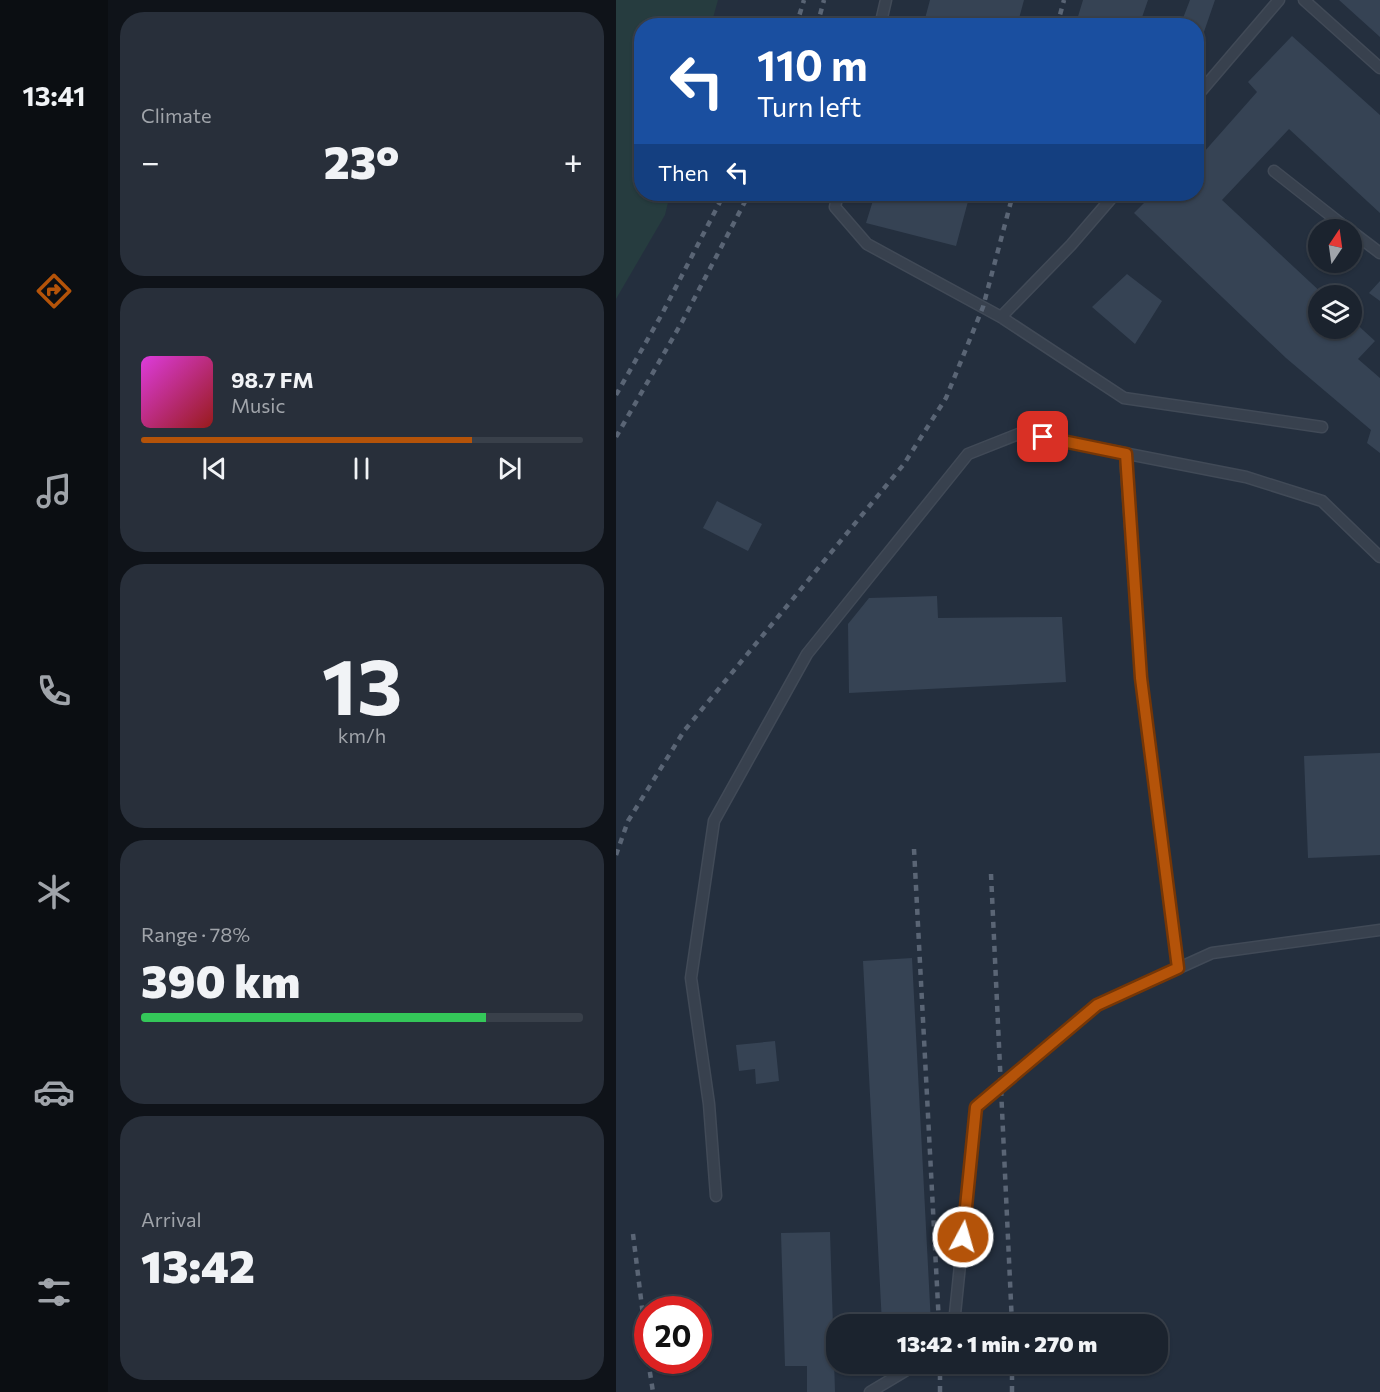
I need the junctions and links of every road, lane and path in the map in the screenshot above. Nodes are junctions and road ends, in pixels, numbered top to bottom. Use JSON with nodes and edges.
{"nodes":[{"id":1,"x":886,"y":0,"type":"edge"},
{"id":2,"x":1279,"y":0,"type":"edge"},
{"id":3,"x":1304,"y":0,"type":"edge"},
{"id":4,"x":882,"y":18,"type":"edge"},
{"id":5,"x":1380,"y":68,"type":"edge"},
{"id":6,"x":1204,"y":88,"type":"edge"},
{"id":7,"x":1274,"y":171,"type":"dead end"},
{"id":8,"x":836,"y":201,"type":"edge"},
{"id":9,"x":1109,"y":201,"type":"edge"},
{"id":10,"x":1336,"y":219,"type":"edge"},
{"id":11,"x":1362,"y":239,"type":"edge"},
{"id":12,"x":1380,"y":253,"type":"edge"},
{"id":13,"x":1001,"y":317,"type":"junction"},
{"id":14,"x":1322,"y":427,"type":"dead end"},
{"id":15,"x":1126,"y":454,"type":"junction"},
{"id":16,"x":1380,"y":557,"type":"edge"},
{"id":17,"x":1380,"y":930,"type":"edge"},
{"id":18,"x":1178,"y":968,"type":"junction"},
{"id":19,"x":716,"y":1196,"type":"dead end"},
{"id":20,"x":955,"y":1314,"type":"edge"},
{"id":21,"x":900,"y":1374,"type":"edge"},
{"id":22,"x":870,"y":1392,"type":"edge"}],
"edges":[{"from":1,"to":4,"type":"lane"},
{"from":2,"to":6,"type":"lane"},
{"from":3,"to":5,"type":"lane"},
{"from":7,"to":10,"type":"lane"},
{"from":8,"to":13,"type":"lane"},
{"from":9,"to":13,"type":"lane"},
{"from":11,"to":12,"type":"lane"},
{"from":13,"to":14,"type":"lane"},
{"from":15,"to":16,"type":"lane"},
{"from":15,"to":18,"type":"lane"},
{"from":15,"to":19,"type":"lane"},
{"from":17,"to":18,"type":"lane"},
{"from":18,"to":20,"type":"lane"},
{"from":21,"to":22,"type":"lane"}]}
